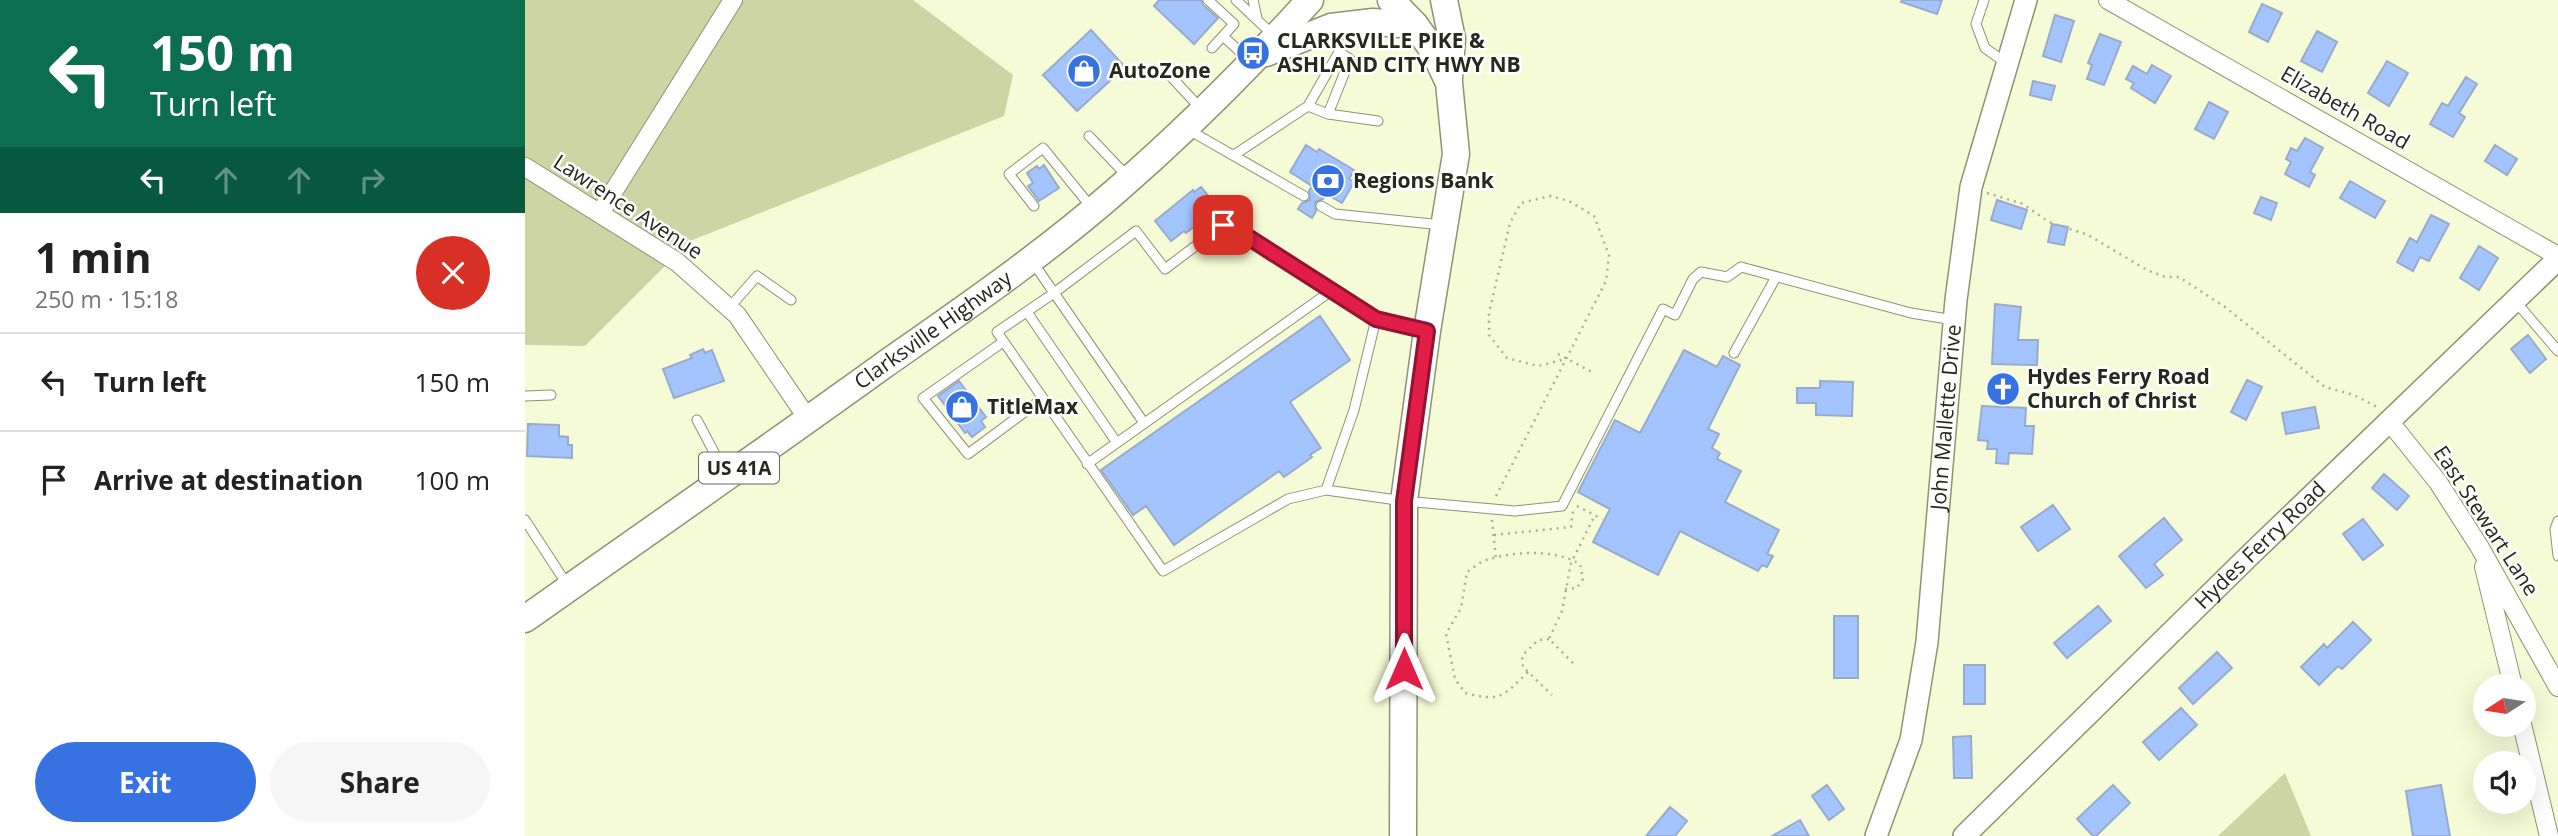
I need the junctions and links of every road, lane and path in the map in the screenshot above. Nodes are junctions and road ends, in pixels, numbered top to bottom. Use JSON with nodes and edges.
{"nodes":[{"id":1,"x":733,"y":0,"type":"edge"},
{"id":2,"x":1208,"y":0,"type":"edge"},
{"id":3,"x":1236,"y":0,"type":"edge"},
{"id":4,"x":1253,"y":0,"type":"edge"},
{"id":5,"x":1310,"y":0,"type":"edge"},
{"id":6,"x":1391,"y":0,"type":"edge"},
{"id":7,"x":1444,"y":0,"type":"edge"},
{"id":8,"x":1984,"y":0,"type":"edge"},
{"id":9,"x":2026,"y":0,"type":"edge"},
{"id":10,"x":2108,"y":0,"type":"edge"},
{"id":11,"x":1415,"y":25,"type":"junction"},
{"id":12,"x":1264,"y":27,"type":"junction"},
{"id":13,"x":1223,"y":36,"type":"junction"},
{"id":14,"x":1212,"y":48,"type":"dead end"},
{"id":15,"x":1255,"y":59,"type":"junction"},
{"id":16,"x":2006,"y":63,"type":"junction"},
{"id":17,"x":1163,"y":68,"type":"dead end"},
{"id":18,"x":1449,"y":83,"type":"junction"},
{"id":19,"x":1308,"y":106,"type":"junction"},
{"id":20,"x":1328,"y":114,"type":"junction"},
{"id":21,"x":1194,"y":119,"type":"junction"},
{"id":22,"x":1378,"y":121,"type":"dead end"},
{"id":23,"x":1090,"y":136,"type":"dead end"},
{"id":24,"x":1234,"y":155,"type":"junction"},
{"id":25,"x":525,"y":167,"type":"edge"},
{"id":26,"x":1129,"y":179,"type":"junction"},
{"id":27,"x":1971,"y":187,"type":"junction"},
{"id":28,"x":1304,"y":196,"type":"dead end"},
{"id":29,"x":1034,"y":206,"type":"dead end"},
{"id":30,"x":1321,"y":206,"type":"dead end"},
{"id":31,"x":1093,"y":210,"type":"junction"},
{"id":32,"x":600,"y":213,"type":"junction"},
{"id":33,"x":1445,"y":225,"type":"junction"},
{"id":34,"x":2558,"y":258,"type":"edge"},
{"id":35,"x":1031,"y":259,"type":"junction"},
{"id":36,"x":1776,"y":277,"type":"junction"},
{"id":37,"x":1331,"y":291,"type":"junction"},
{"id":38,"x":1054,"y":293,"type":"junction"},
{"id":39,"x":791,"y":300,"type":"dead end"},
{"id":40,"x":2514,"y":300,"type":"junction"},
{"id":41,"x":729,"y":308,"type":"junction"},
{"id":42,"x":1027,"y":312,"type":"junction"},
{"id":43,"x":1376,"y":319,"type":"junction"},
{"id":44,"x":1955,"y":320,"type":"junction"},
{"id":45,"x":1427,"y":331,"type":"junction"},
{"id":46,"x":1003,"y":342,"type":"junction"},
{"id":47,"x":2558,"y":351,"type":"edge"},
{"id":48,"x":1734,"y":353,"type":"dead end"},
{"id":49,"x":1558,"y":354,"type":"dead end"},
{"id":50,"x":1566,"y":359,"type":"junction"},
{"id":51,"x":1592,"y":372,"type":"dead end"},
{"id":52,"x":551,"y":395,"type":"dead end"},
{"id":53,"x":525,"y":396,"type":"edge"},
{"id":54,"x":1041,"y":399,"type":"junction"},
{"id":55,"x":2385,"y":415,"type":"junction"},
{"id":56,"x":808,"y":419,"type":"junction"},
{"id":57,"x":697,"y":420,"type":"dead end"},
{"id":58,"x":1145,"y":423,"type":"junction"},
{"id":59,"x":1117,"y":443,"type":"junction"},
{"id":60,"x":1087,"y":464,"type":"junction"},
{"id":61,"x":727,"y":476,"type":"junction"},
{"id":62,"x":1327,"y":490,"type":"junction"},
{"id":63,"x":1496,"y":496,"type":"dead end"},
{"id":64,"x":1404,"y":501,"type":"junction"},
{"id":65,"x":1595,"y":515,"type":"junction"},
{"id":66,"x":1492,"y":518,"type":"dead end"},
{"id":67,"x":1602,"y":519,"type":"dead end"},
{"id":68,"x":525,"y":520,"type":"edge"},
{"id":69,"x":2558,"y":521,"type":"edge"},
{"id":70,"x":1493,"y":535,"type":"junction"},
{"id":71,"x":2479,"y":546,"type":"junction"},
{"id":72,"x":2558,"y":555,"type":"edge"},
{"id":73,"x":1496,"y":559,"type":"junction"},
{"id":74,"x":1573,"y":560,"type":"junction"},
{"id":75,"x":569,"y":587,"type":"junction"},
{"id":76,"x":1565,"y":589,"type":"junction"},
{"id":77,"x":525,"y":619,"type":"edge"},
{"id":78,"x":1549,"y":639,"type":"junction"},
{"id":79,"x":1573,"y":663,"type":"dead end"},
{"id":80,"x":1528,"y":672,"type":"junction"},
{"id":81,"x":2510,"y":674,"type":"edge"},
{"id":82,"x":2558,"y":687,"type":"edge"},
{"id":83,"x":1552,"y":695,"type":"dead end"},
{"id":84,"x":2525,"y":737,"type":"edge"},
{"id":85,"x":1403,"y":836,"type":"edge"},
{"id":86,"x":1876,"y":836,"type":"edge"},
{"id":87,"x":1964,"y":836,"type":"edge"},
{"id":88,"x":2549,"y":836,"type":"edge"}],
"edges":[{"from":1,"to":32,"type":"street"},
{"from":2,"to":13,"type":"lane"},
{"from":3,"to":12,"type":"lane"},
{"from":4,"to":12,"type":"lane"},
{"from":5,"to":12,"type":"main road","name":"Clarksville Highway","number":"US 41A"},
{"from":6,"to":11,"type":"main road"},
{"from":7,"to":18,"type":"main road"},
{"from":8,"to":16,"type":"lane"},
{"from":9,"to":16,"type":"street","name":"John Mallette Drive"},
{"from":10,"to":34,"type":"street","name":"Elizabeth Road"},
{"from":11,"to":15,"type":"main road"},
{"from":11,"to":18,"type":"main road"},
{"from":12,"to":15,"type":"main road","name":"Clarksville Highway","number":"US 41A"},
{"from":13,"to":14,"type":"lane"},
{"from":13,"to":15,"type":"lane"},
{"from":15,"to":21,"type":"main road","name":"Clarksville Highway","number":"US 41A"},
{"from":16,"to":27,"type":"street","name":"John Mallette Drive"},
{"from":17,"to":21,"type":"lane"},
{"from":18,"to":33,"type":"main road"},
{"from":19,"to":20,"type":"lane"},
{"from":19,"to":20,"type":"lane"},
{"from":19,"to":24,"type":"lane"},
{"from":20,"to":22,"type":"lane"},
{"from":21,"to":24,"type":"lane"},
{"from":21,"to":26,"type":"main road","name":"Clarksville Highway","number":"US 41A"},
{"from":23,"to":26,"type":"lane"},
{"from":24,"to":28,"type":"lane"},
{"from":25,"to":32,"type":"street","name":"Lawrence Avenue"},
{"from":26,"to":31,"type":"main road","name":"Clarksville Highway","number":"US 41A"},
{"from":27,"to":44,"type":"street","name":"John Mallette Drive"},
{"from":27,"to":55,"type":"path"},
{"from":29,"to":31,"type":"lane"},
{"from":30,"to":33,"type":"lane"},
{"from":31,"to":35,"type":"main road","name":"Clarksville Highway","number":"US 41A"},
{"from":32,"to":41,"type":"street","name":"Lawrence Avenue"},
{"from":33,"to":45,"type":"main road"},
{"from":34,"to":40,"type":"street","name":"Hydes Ferry Road"},
{"from":35,"to":38,"type":"lane"},
{"from":35,"to":56,"type":"main road","name":"Clarksville Highway","number":"US 41A"},
{"from":36,"to":44,"type":"lane"},
{"from":36,"to":48,"type":"lane"},
{"from":36,"to":64,"type":"lane"},
{"from":37,"to":38,"type":"lane"},
{"from":37,"to":43,"type":"lane"},
{"from":37,"to":58,"type":"lane"},
{"from":38,"to":42,"type":"lane"},
{"from":38,"to":58,"type":"lane"},
{"from":39,"to":41,"type":"lane"},
{"from":40,"to":47,"type":"lane"},
{"from":40,"to":55,"type":"street","name":"Hydes Ferry Road"},
{"from":41,"to":56,"type":"street","name":"Lawrence Avenue"},
{"from":42,"to":46,"type":"lane"},
{"from":42,"to":59,"type":"lane"},
{"from":43,"to":45,"type":"lane"},
{"from":43,"to":62,"type":"lane"},
{"from":44,"to":86,"type":"street","name":"John Mallette Drive"},
{"from":45,"to":64,"type":"main road"},
{"from":46,"to":54,"type":"lane"},
{"from":46,"to":54,"type":"lane"},
{"from":49,"to":50,"type":"path"},
{"from":50,"to":50,"type":"path"},
{"from":50,"to":51,"type":"path"},
{"from":50,"to":63,"type":"path"},
{"from":52,"to":53,"type":"lane"},
{"from":54,"to":60,"type":"lane"},
{"from":55,"to":71,"type":"street","name":"East Stewart Lane"},
{"from":55,"to":87,"type":"street","name":"Hydes Ferry Road"},
{"from":56,"to":61,"type":"main road","name":"Clarksville Highway","number":"US 41A"},
{"from":57,"to":61,"type":"lane"},
{"from":58,"to":59,"type":"lane"},
{"from":59,"to":60,"type":"lane"},
{"from":60,"to":62,"type":"lane"},
{"from":61,"to":75,"type":"main road","name":"Clarksville Highway","number":"US 41A"},
{"from":62,"to":64,"type":"lane"},
{"from":64,"to":85,"type":"main road"},
{"from":65,"to":67,"type":"path"},
{"from":65,"to":70,"type":"path"},
{"from":65,"to":74,"type":"path"},
{"from":66,"to":70,"type":"path"},
{"from":68,"to":75,"type":"lane"},
{"from":69,"to":72,"type":"lane"},
{"from":70,"to":73,"type":"path"},
{"from":71,"to":81,"type":"street"},
{"from":71,"to":82,"type":"street","name":"East Stewart Lane"},
{"from":73,"to":74,"type":"path"},
{"from":73,"to":80,"type":"path"},
{"from":74,"to":76,"type":"path"},
{"from":74,"to":76,"type":"path"},
{"from":75,"to":77,"type":"main road","name":"Clarksville Highway","number":"US 41A"},
{"from":76,"to":78,"type":"path"},
{"from":78,"to":79,"type":"path"},
{"from":78,"to":80,"type":"path"},
{"from":80,"to":83,"type":"path"},
{"from":84,"to":88,"type":"street"}]}
